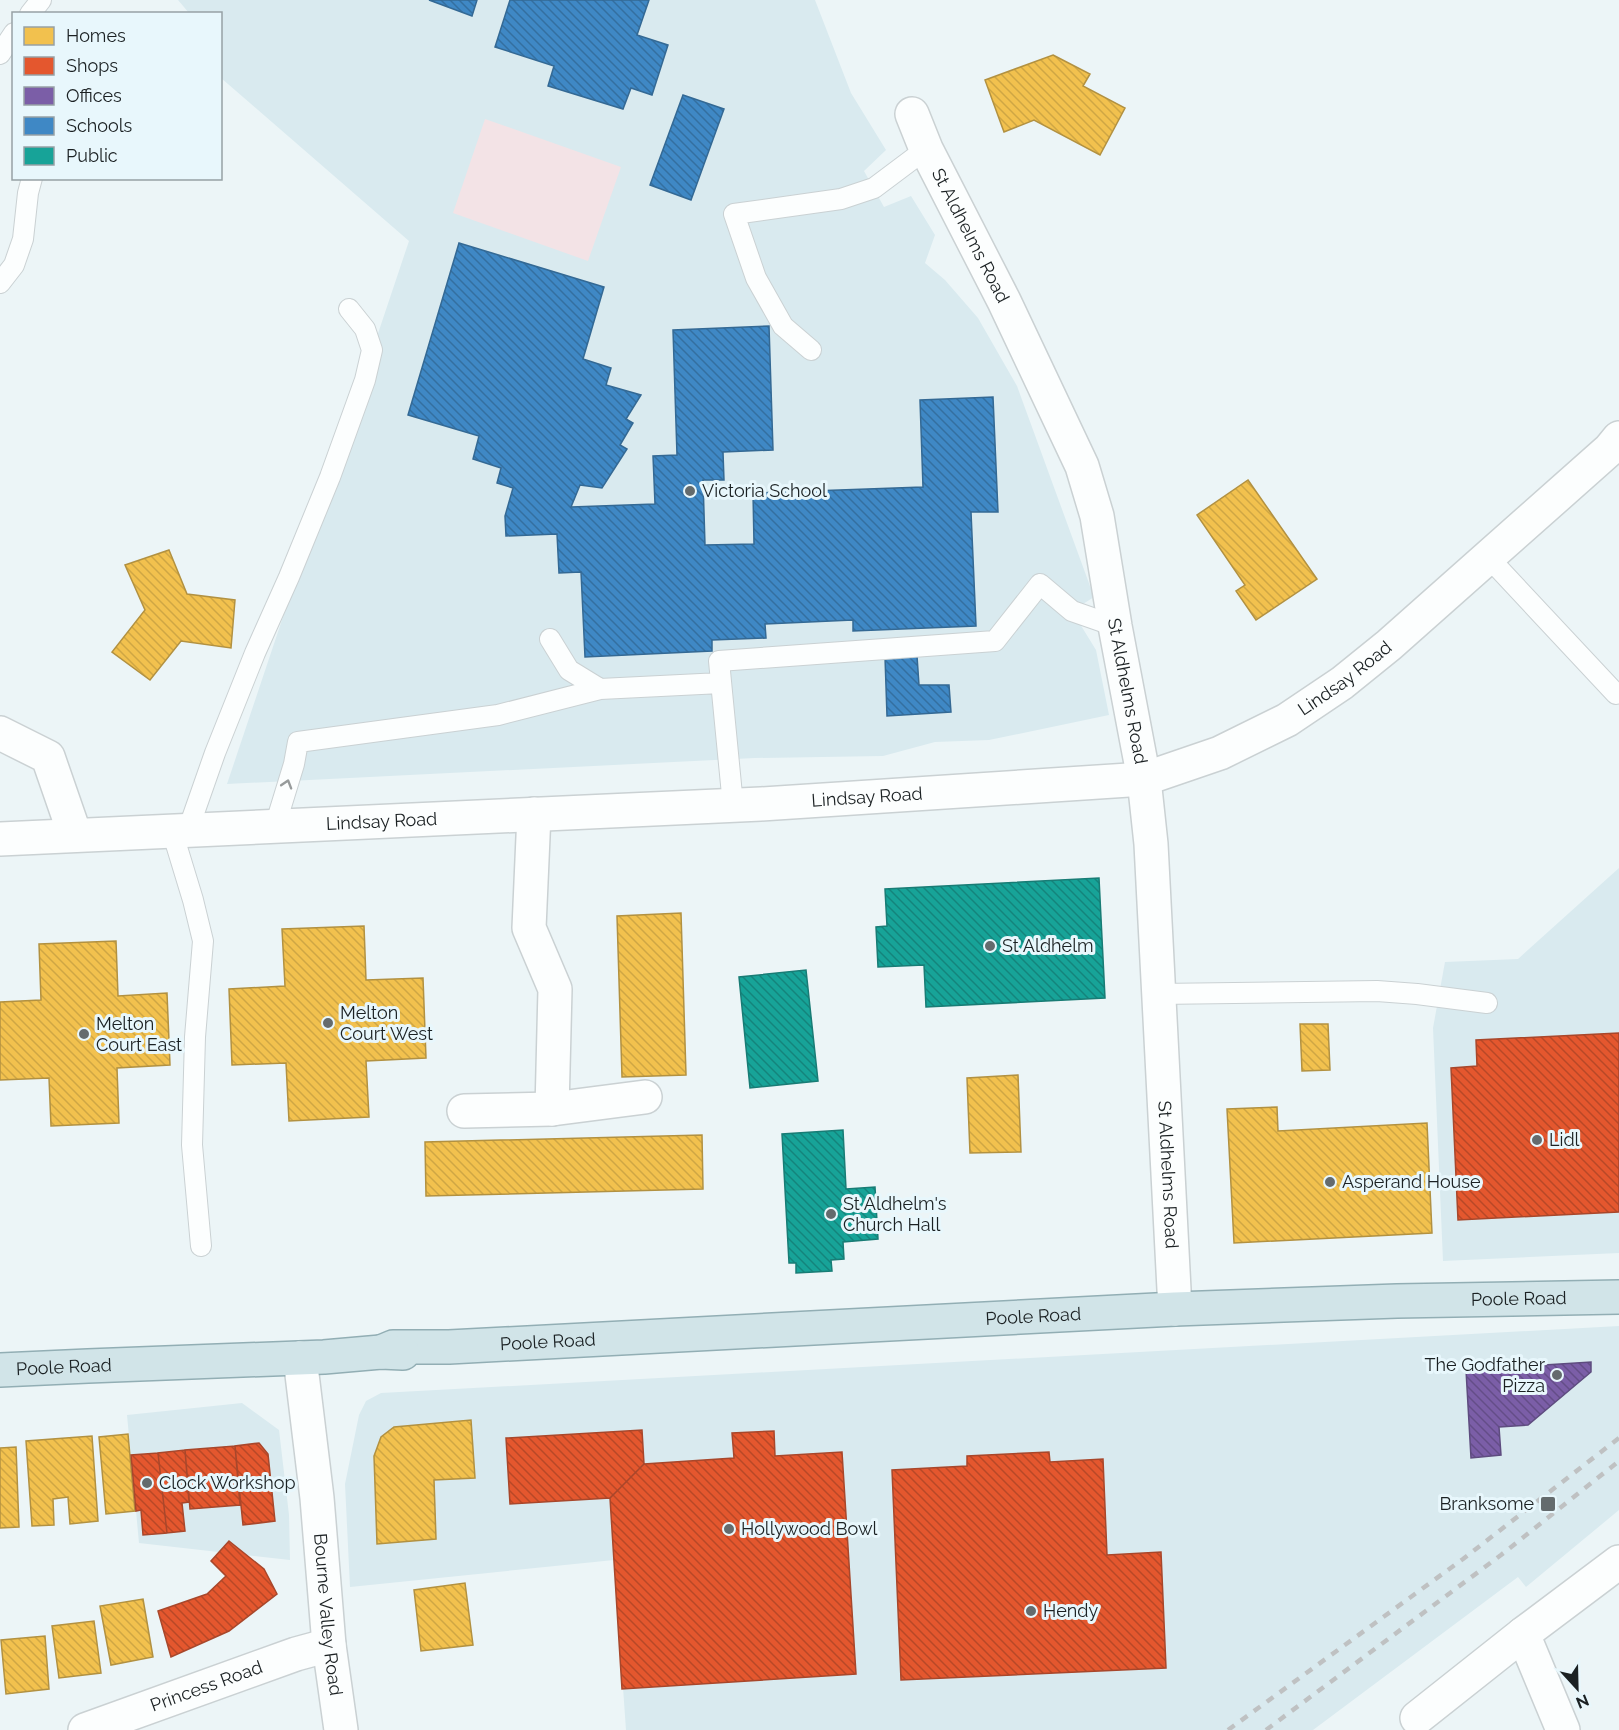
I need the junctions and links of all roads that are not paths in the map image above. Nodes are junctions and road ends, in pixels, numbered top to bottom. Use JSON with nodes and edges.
{"nodes":[{"id":1,"x":41,"y":0,"type":"edge"},
{"id":2,"x":32,"y":12,"type":"edge"},
{"id":3,"x":12,"y":36,"type":"edge"},
{"id":4,"x":0,"y":54,"type":"edge"},
{"id":5,"x":912,"y":114,"type":"dead end"},
{"id":6,"x":926,"y":149,"type":"junction"},
{"id":7,"x":31,"y":180,"type":"edge"},
{"id":8,"x":0,"y":283,"type":"edge"},
{"id":9,"x":349,"y":309,"type":"dead end"},
{"id":10,"x":811,"y":350,"type":"dead end"},
{"id":11,"x":1619,"y":438,"type":"edge"},
{"id":12,"x":1488,"y":557,"type":"junction"},
{"id":13,"x":1115,"y":626,"type":"junction"},
{"id":14,"x":550,"y":639,"type":"dead end"},
{"id":15,"x":721,"y":683,"type":"junction"},
{"id":16,"x":600,"y":689,"type":"junction"},
{"id":17,"x":1616,"y":694,"type":"dead end"},
{"id":18,"x":0,"y":733,"type":"edge"},
{"id":19,"x":1144,"y":779,"type":"junction"},
{"id":20,"x":733,"y":806,"type":"junction"},
{"id":21,"x":534,"y":814,"type":"junction"},
{"id":22,"x":274,"y":826,"type":"junction"},
{"id":23,"x":180,"y":830,"type":"junction"},
{"id":24,"x":75,"y":835,"type":"junction"},
{"id":25,"x":0,"y":838,"type":"edge"},
{"id":26,"x":1158,"y":994,"type":"junction"},
{"id":27,"x":1487,"y":1003,"type":"dead end"},
{"id":28,"x":645,"y":1097,"type":"dead end"},
{"id":29,"x":552,"y":1109,"type":"junction"},
{"id":30,"x":464,"y":1111,"type":"dead end"},
{"id":31,"x":201,"y":1246,"type":"dead end"},
{"id":32,"x":1619,"y":1297,"type":"edge"},
{"id":33,"x":1175,"y":1309,"type":"junction"},
{"id":34,"x":312,"y":1357,"type":"junction"},
{"id":35,"x":0,"y":1370,"type":"edge"},
{"id":36,"x":1619,"y":1562,"type":"edge"},
{"id":37,"x":1523,"y":1634,"type":"junction"},
{"id":38,"x":329,"y":1645,"type":"junction"},
{"id":39,"x":1417,"y":1718,"type":"dead end"},
{"id":40,"x":85,"y":1730,"type":"edge"},
{"id":41,"x":340,"y":1730,"type":"edge"},
{"id":42,"x":1563,"y":1730,"type":"edge"}],
"edges":[{"from":1,"to":2,"type":"lane"},
{"from":3,"to":4,"type":"lane"},
{"from":5,"to":6,"type":"street","name":"St Aldhelms Road"},
{"from":6,"to":10,"type":"lane"},
{"from":6,"to":13,"type":"street","name":"St Aldhelms Road"},
{"from":7,"to":8,"type":"lane"},
{"from":9,"to":23,"type":"lane"},
{"from":11,"to":12,"type":"street","name":"Lindsay Road"},
{"from":12,"to":17,"type":"lane"},
{"from":12,"to":19,"type":"street","name":"Lindsay Road"},
{"from":13,"to":15,"type":"lane"},
{"from":13,"to":19,"type":"street","name":"St Aldhelms Road"},
{"from":14,"to":16,"type":"lane"},
{"from":15,"to":16,"type":"lane"},
{"from":15,"to":20,"type":"lane"},
{"from":22,"to":16,"type":"lane","one_way":true},
{"from":18,"to":24,"type":"street"},
{"from":19,"to":20,"type":"street","name":"Lindsay Road"},
{"from":19,"to":26,"type":"street","name":"St Aldhelms Road"},
{"from":20,"to":21,"type":"street","name":"Lindsay Road"},
{"from":21,"to":22,"type":"street","name":"Lindsay Road"},
{"from":21,"to":29,"type":"street"},
{"from":22,"to":23,"type":"street","name":"Lindsay Road"},
{"from":23,"to":24,"type":"street","name":"Lindsay Road"},
{"from":23,"to":31,"type":"lane"},
{"from":24,"to":25,"type":"street","name":"Lindsay Road"},
{"from":26,"to":27,"type":"lane"},
{"from":26,"to":33,"type":"street","name":"St Aldhelms Road"},
{"from":28,"to":29,"type":"street"},
{"from":29,"to":30,"type":"street"},
{"from":32,"to":33,"type":"highway","name":"Poole Road"},
{"from":33,"to":34,"type":"highway","name":"Poole Road"},
{"from":34,"to":35,"type":"highway","name":"Poole Road"},
{"from":34,"to":38,"type":"street","name":"Bourne Valley Road"},
{"from":36,"to":37,"type":"street"},
{"from":37,"to":39,"type":"street"},
{"from":37,"to":42,"type":"street"},
{"from":38,"to":40,"type":"street","name":"Princess Road"},
{"from":38,"to":41,"type":"street","name":"Bourne Valley Road"}]}
